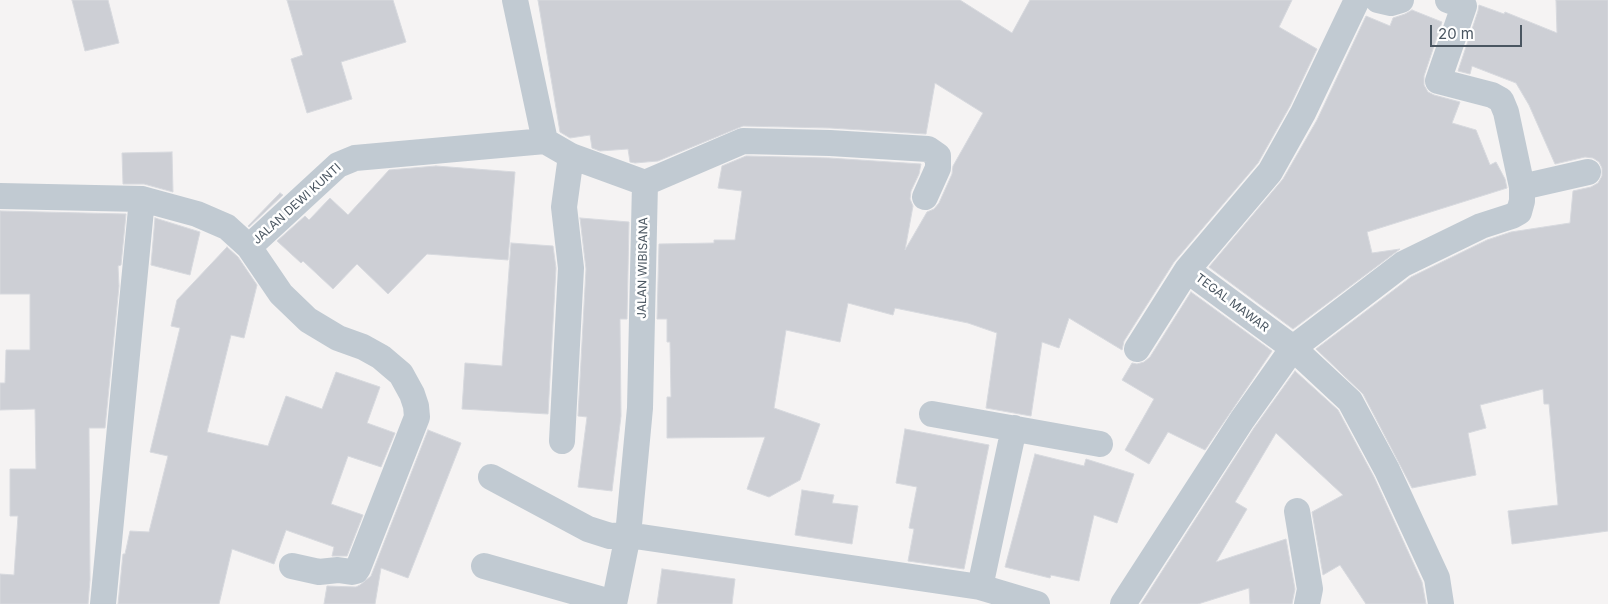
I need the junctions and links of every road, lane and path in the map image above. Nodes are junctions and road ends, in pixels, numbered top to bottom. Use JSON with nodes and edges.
{"nodes":[{"id":1,"x":515,"y":0,"type":"edge"},
{"id":2,"x":1357,"y":0,"type":"edge"},
{"id":3,"x":1378,"y":0,"type":"edge"},
{"id":4,"x":1401,"y":0,"type":"edge"},
{"id":5,"x":1448,"y":0,"type":"edge"},
{"id":6,"x":545,"y":141,"type":"junction"},
{"id":7,"x":571,"y":156,"type":"junction"},
{"id":8,"x":1588,"y":172,"type":"dead end"},
{"id":9,"x":645,"y":183,"type":"junction"},
{"id":10,"x":1522,"y":187,"type":"junction"},
{"id":11,"x":0,"y":196,"type":"edge"},
{"id":12,"x":925,"y":197,"type":"dead end"},
{"id":13,"x":142,"y":199,"type":"junction"},
{"id":14,"x":249,"y":247,"type":"junction"},
{"id":15,"x":1187,"y":270,"type":"junction"},
{"id":16,"x":1293,"y":348,"type":"junction"},
{"id":17,"x":1137,"y":349,"type":"dead end"},
{"id":18,"x":932,"y":414,"type":"dead end"},
{"id":19,"x":1014,"y":428,"type":"junction"},
{"id":20,"x":562,"y":440,"type":"dead end"},
{"id":21,"x":1100,"y":444,"type":"dead end"},
{"id":22,"x":491,"y":477,"type":"dead end"},
{"id":23,"x":1297,"y":511,"type":"dead end"},
{"id":24,"x":628,"y":535,"type":"junction"},
{"id":25,"x":292,"y":566,"type":"dead end"},
{"id":26,"x":484,"y":566,"type":"dead end"},
{"id":27,"x":980,"y":587,"type":"junction"},
{"id":28,"x":103,"y":604,"type":"edge"},
{"id":29,"x":614,"y":604,"type":"edge"},
{"id":30,"x":1037,"y":604,"type":"edge"},
{"id":31,"x":1123,"y":604,"type":"edge"},
{"id":32,"x":1307,"y":604,"type":"edge"},
{"id":33,"x":1441,"y":604,"type":"edge"}],
"edges":[{"from":1,"to":6,"type":"street"},
{"from":2,"to":15,"type":"street","name":"TEGAL MAWAR"},
{"from":3,"to":4,"type":"street"},
{"from":5,"to":10,"type":"street"},
{"from":6,"to":7,"type":"street"},
{"from":6,"to":14,"type":"street","name":"JALAN DEWI KUNTI"},
{"from":7,"to":9,"type":"street"},
{"from":7,"to":20,"type":"street"},
{"from":8,"to":10,"type":"street"},
{"from":9,"to":12,"type":"street"},
{"from":9,"to":24,"type":"street","name":"JALAN WIBISANA"},
{"from":10,"to":16,"type":"street"},
{"from":11,"to":13,"type":"street","name":"JALAN DEWI KUNTI"},
{"from":13,"to":14,"type":"street","name":"JALAN DEWI KUNTI"},
{"from":13,"to":28,"type":"street"},
{"from":14,"to":25,"type":"street"},
{"from":15,"to":16,"type":"street","name":"TEGAL MAWAR"},
{"from":15,"to":17,"type":"street"},
{"from":16,"to":31,"type":"street"},
{"from":16,"to":33,"type":"street","name":"TEGAL MAWAR"},
{"from":18,"to":19,"type":"street"},
{"from":19,"to":21,"type":"street"},
{"from":19,"to":27,"type":"street"},
{"from":22,"to":24,"type":"street"},
{"from":23,"to":32,"type":"street"},
{"from":24,"to":27,"type":"street"},
{"from":24,"to":29,"type":"street","name":"JALAN WIBISANA"},
{"from":26,"to":29,"type":"street"},
{"from":27,"to":30,"type":"street"}]}
